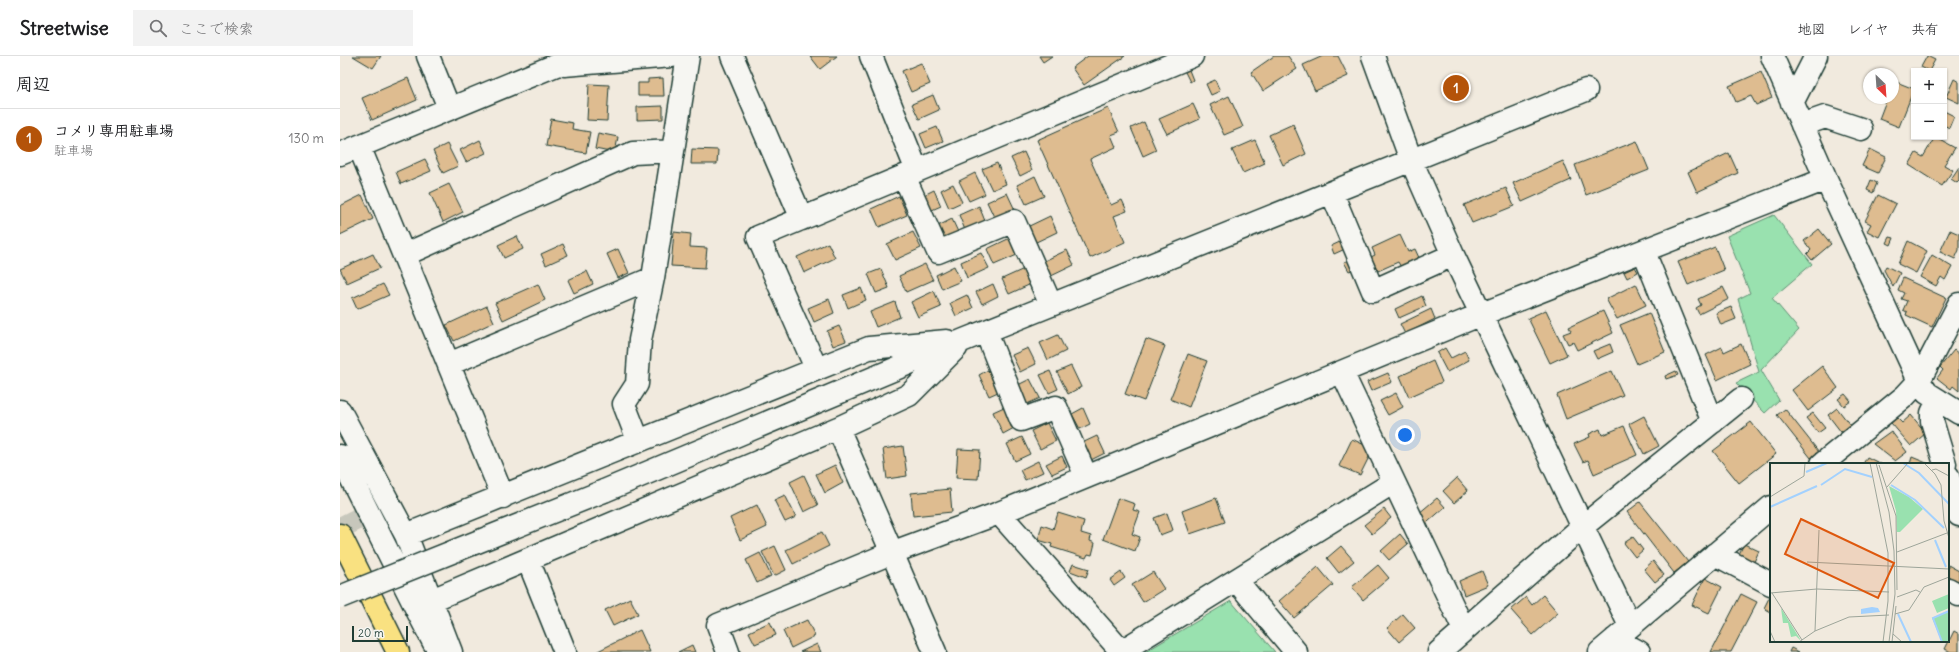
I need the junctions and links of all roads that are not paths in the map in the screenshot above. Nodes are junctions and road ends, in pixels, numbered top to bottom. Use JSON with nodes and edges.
{"nodes":[{"id":1,"x":428,"y":56,"type":"edge"},
{"id":2,"x":578,"y":56,"type":"edge"},
{"id":3,"x":672,"y":56,"type":"edge"},
{"id":4,"x":688,"y":56,"type":"edge"},
{"id":5,"x":732,"y":56,"type":"edge"},
{"id":6,"x":1192,"y":56,"type":"edge"},
{"id":7,"x":1373,"y":56,"type":"edge"},
{"id":8,"x":1772,"y":56,"type":"edge"},
{"id":9,"x":1816,"y":56,"type":"edge"},
{"id":10,"x":873,"y":57,"type":"edge"},
{"id":11,"x":554,"y":61,"type":"edge"},
{"id":12,"x":1586,"y":90,"type":"dead end"},
{"id":13,"x":1792,"y":103,"type":"junction"},
{"id":14,"x":449,"y":108,"type":"junction"},
{"id":15,"x":1802,"y":125,"type":"junction"},
{"id":16,"x":1861,"y":129,"type":"dead end"},
{"id":17,"x":350,"y":150,"type":"edge"},
{"id":18,"x":673,"y":151,"type":"junction"},
{"id":19,"x":1411,"y":160,"type":"junction"},
{"id":20,"x":910,"y":173,"type":"junction"},
{"id":21,"x":1826,"y":179,"type":"junction"},
{"id":22,"x":1332,"y":193,"type":"junction"},
{"id":23,"x":802,"y":219,"type":"junction"},
{"id":24,"x":1644,"y":252,"type":"junction"},
{"id":25,"x":404,"y":255,"type":"junction"},
{"id":26,"x":1453,"y":255,"type":"junction"},
{"id":27,"x":653,"y":278,"type":"junction"},
{"id":28,"x":1959,"y":304,"type":"edge"},
{"id":29,"x":1051,"y":305,"type":"junction"},
{"id":30,"x":1482,"y":314,"type":"junction"},
{"id":31,"x":986,"y":332,"type":"junction"},
{"id":32,"x":964,"y":340,"type":"junction"},
{"id":33,"x":449,"y":364,"type":"junction"},
{"id":34,"x":816,"y":368,"type":"junction"},
{"id":35,"x":1342,"y":372,"type":"junction"},
{"id":36,"x":1919,"y":380,"type":"junction"},
{"id":37,"x":1741,"y":399,"type":"dead end"},
{"id":38,"x":1938,"y":400,"type":"junction"},
{"id":39,"x":340,"y":411,"type":"edge"},
{"id":40,"x":1959,"y":412,"type":"edge"},
{"id":41,"x":1714,"y":422,"type":"junction"},
{"id":42,"x":838,"y":428,"type":"junction"},
{"id":43,"x":638,"y":440,"type":"junction"},
{"id":44,"x":340,"y":456,"type":"edge"},
{"id":45,"x":1823,"y":463,"type":"edge"},
{"id":46,"x":1945,"y":463,"type":"edge"},
{"id":47,"x":1086,"y":476,"type":"junction"},
{"id":48,"x":1949,"y":479,"type":"edge"},
{"id":49,"x":1394,"y":482,"type":"junction"},
{"id":50,"x":503,"y":497,"type":"junction"},
{"id":51,"x":1770,"y":508,"type":"edge"},
{"id":52,"x":999,"y":513,"type":"junction"},
{"id":53,"x":1959,"y":514,"type":"edge"},
{"id":54,"x":1582,"y":527,"type":"junction"},
{"id":55,"x":340,"y":535,"type":"edge"},
{"id":56,"x":406,"y":535,"type":"junction"},
{"id":57,"x":891,"y":553,"type":"junction"},
{"id":58,"x":1715,"y":554,"type":"junction"},
{"id":59,"x":528,"y":560,"type":"junction"},
{"id":60,"x":1236,"y":580,"type":"junction"},
{"id":61,"x":1770,"y":583,"type":"edge"},
{"id":62,"x":1949,"y":590,"type":"edge"},
{"id":63,"x":1959,"y":595,"type":"edge"},
{"id":64,"x":340,"y":597,"type":"edge"},
{"id":65,"x":432,"y":600,"type":"junction"},
{"id":66,"x":1464,"y":630,"type":"junction"},
{"id":67,"x":1615,"y":639,"type":"edge"},
{"id":68,"x":398,"y":652,"type":"edge"},
{"id":69,"x":446,"y":652,"type":"edge"},
{"id":70,"x":451,"y":652,"type":"edge"},
{"id":71,"x":565,"y":652,"type":"edge"},
{"id":72,"x":728,"y":652,"type":"edge"},
{"id":73,"x":935,"y":652,"type":"edge"},
{"id":74,"x":1121,"y":652,"type":"edge"},
{"id":75,"x":1296,"y":652,"type":"edge"},
{"id":76,"x":1438,"y":652,"type":"edge"},
{"id":77,"x":1639,"y":652,"type":"edge"}],
"edges":[{"from":1,"to":14,"type":"street"},
{"from":2,"to":11,"type":"street"},
{"from":3,"to":11,"type":"street"},
{"from":4,"to":18,"type":"street"},
{"from":5,"to":23,"type":"street"},
{"from":6,"to":20,"type":"street"},
{"from":7,"to":19,"type":"street"},
{"from":8,"to":13,"type":"street"},
{"from":9,"to":13,"type":"street"},
{"from":10,"to":20,"type":"street"},
{"from":11,"to":14,"type":"street"},
{"from":12,"to":19,"type":"street"},
{"from":13,"to":15,"type":"street"},
{"from":14,"to":17,"type":"street"},
{"from":15,"to":16,"type":"street"},
{"from":15,"to":21,"type":"street"},
{"from":17,"to":25,"type":"street"},
{"from":18,"to":25,"type":"street"},
{"from":18,"to":27,"type":"street"},
{"from":19,"to":22,"type":"street"},
{"from":19,"to":26,"type":"street"},
{"from":20,"to":23,"type":"street"},
{"from":20,"to":29,"type":"street"},
{"from":21,"to":24,"type":"street"},
{"from":21,"to":36,"type":"street"},
{"from":22,"to":26,"type":"street"},
{"from":22,"to":29,"type":"street"},
{"from":23,"to":34,"type":"street"},
{"from":24,"to":30,"type":"street"},
{"from":24,"to":41,"type":"street"},
{"from":25,"to":33,"type":"street"},
{"from":26,"to":30,"type":"street"},
{"from":27,"to":33,"type":"street"},
{"from":27,"to":43,"type":"street"},
{"from":28,"to":36,"type":"street"},
{"from":29,"to":31,"type":"street"},
{"from":30,"to":35,"type":"street"},
{"from":30,"to":54,"type":"street"},
{"from":31,"to":32,"type":"street"},
{"from":31,"to":47,"type":"street"},
{"from":32,"to":34,"type":"street"},
{"from":32,"to":42,"type":"street"},
{"from":32,"to":64,"type":"street","bridge":true},
{"from":33,"to":50,"type":"street"},
{"from":34,"to":43,"type":"street"},
{"from":35,"to":47,"type":"street"},
{"from":35,"to":49,"type":"street"},
{"from":36,"to":38,"type":"street"},
{"from":36,"to":45,"type":"street"},
{"from":37,"to":41,"type":"street"},
{"from":38,"to":40,"type":"street"},
{"from":38,"to":46,"type":"street"},
{"from":39,"to":56,"type":"street"},
{"from":41,"to":54,"type":"street"},
{"from":42,"to":57,"type":"street"},
{"from":42,"to":59,"type":"street"},
{"from":43,"to":50,"type":"street"},
{"from":44,"to":69,"type":"street"},
{"from":47,"to":52,"type":"street"},
{"from":48,"to":53,"type":"street"},
{"from":49,"to":60,"type":"street"},
{"from":49,"to":66,"type":"street"},
{"from":50,"to":56,"type":"street"},
{"from":51,"to":58,"type":"street"},
{"from":52,"to":57,"type":"street"},
{"from":52,"to":74,"type":"street"},
{"from":54,"to":66,"type":"street"},
{"from":54,"to":67,"type":"street"},
{"from":55,"to":68,"type":"highway"},
{"from":56,"to":65,"type":"street"},
{"from":57,"to":72,"type":"street"},
{"from":57,"to":73,"type":"street"},
{"from":58,"to":61,"type":"street"},
{"from":58,"to":67,"type":"street"},
{"from":59,"to":65,"type":"street"},
{"from":59,"to":71,"type":"street"},
{"from":60,"to":74,"type":"street"},
{"from":60,"to":75,"type":"street"},
{"from":62,"to":63,"type":"street"},
{"from":65,"to":70,"type":"street"},
{"from":66,"to":76,"type":"street"},
{"from":67,"to":77,"type":"street"}]}
